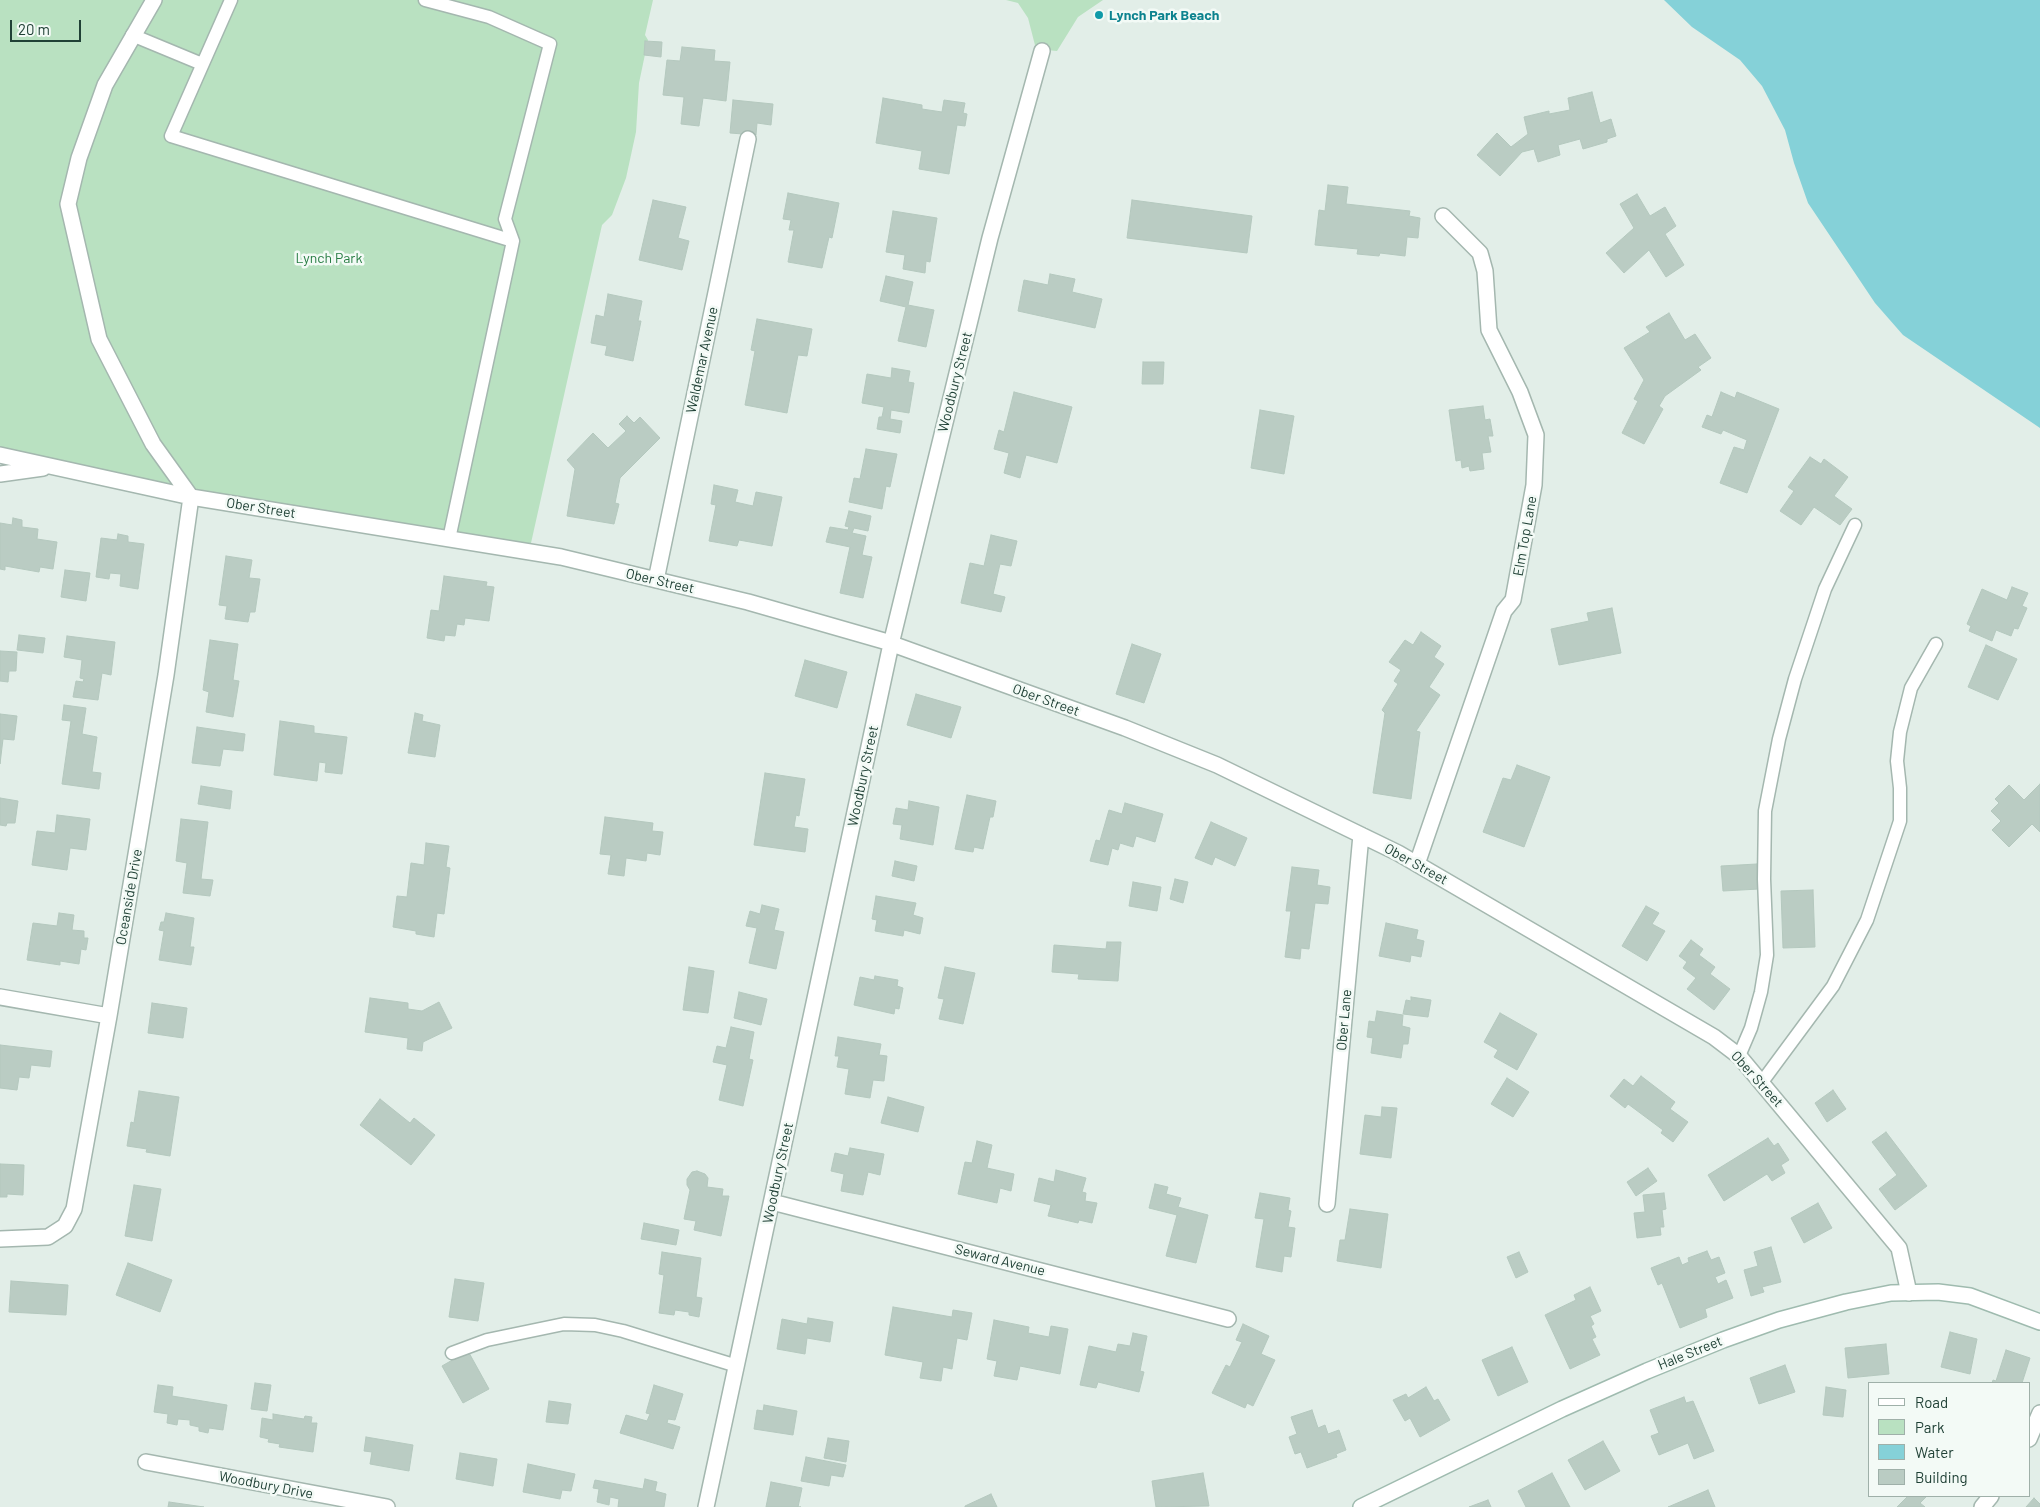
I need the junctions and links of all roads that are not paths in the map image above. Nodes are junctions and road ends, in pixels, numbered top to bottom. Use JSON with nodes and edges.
{"nodes":[{"id":1,"x":154,"y":0,"type":"edge"},
{"id":2,"x":231,"y":0,"type":"edge"},
{"id":3,"x":425,"y":0,"type":"edge"},
{"id":4,"x":132,"y":35,"type":"junction"},
{"id":5,"x":1042,"y":52,"type":"dead end"},
{"id":6,"x":202,"y":64,"type":"junction"},
{"id":7,"x":748,"y":140,"type":"dead end"},
{"id":8,"x":1443,"y":216,"type":"dead end"},
{"id":9,"x":513,"y":241,"type":"junction"},
{"id":10,"x":0,"y":455,"type":"edge"},
{"id":11,"x":55,"y":467,"type":"junction"},
{"id":12,"x":0,"y":474,"type":"edge"},
{"id":13,"x":190,"y":496,"type":"junction"},
{"id":14,"x":1855,"y":525,"type":"dead end"},
{"id":15,"x":449,"y":539,"type":"junction"},
{"id":16,"x":656,"y":580,"type":"junction"},
{"id":17,"x":891,"y":644,"type":"junction"},
{"id":18,"x":1936,"y":644,"type":"dead end"},
{"id":19,"x":1361,"y":835,"type":"junction"},
{"id":20,"x":1417,"y":864,"type":"junction"},
{"id":21,"x":0,"y":997,"type":"edge"},
{"id":22,"x":109,"y":1016,"type":"junction"},
{"id":23,"x":1739,"y":1056,"type":"junction"},
{"id":24,"x":1762,"y":1082,"type":"junction"},
{"id":25,"x":772,"y":1202,"type":"junction"},
{"id":26,"x":1327,"y":1204,"type":"dead end"},
{"id":27,"x":0,"y":1239,"type":"edge"},
{"id":28,"x":1909,"y":1293,"type":"junction"},
{"id":29,"x":1228,"y":1319,"type":"dead end"},
{"id":30,"x":2040,"y":1322,"type":"edge"},
{"id":31,"x":452,"y":1353,"type":"dead end"},
{"id":32,"x":737,"y":1366,"type":"junction"},
{"id":33,"x":2040,"y":1413,"type":"edge"},
{"id":34,"x":2030,"y":1437,"type":"edge"},
{"id":35,"x":146,"y":1462,"type":"dead end"},
{"id":36,"x":1990,"y":1497,"type":"edge"},
{"id":37,"x":387,"y":1507,"type":"edge"},
{"id":38,"x":706,"y":1507,"type":"edge"},
{"id":39,"x":1361,"y":1507,"type":"edge"},
{"id":40,"x":1982,"y":1507,"type":"edge"}],
"edges":[{"from":1,"to":4,"type":"street"},
{"from":2,"to":6,"type":"lane"},
{"from":3,"to":9,"type":"lane"},
{"from":4,"to":6,"type":"lane"},
{"from":4,"to":13,"type":"street"},
{"from":5,"to":17,"type":"street","name":"Woodbury Street"},
{"from":6,"to":9,"type":"lane"},
{"from":7,"to":16,"type":"street","name":"Waldemar Avenue"},
{"from":8,"to":20,"type":"street","name":"Elm Top Lane"},
{"from":9,"to":15,"type":"lane"},
{"from":10,"to":11,"type":"street","name":"Ober Street"},
{"from":11,"to":12,"type":"street"},
{"from":11,"to":13,"type":"street","name":"Ober Street"},
{"from":13,"to":15,"type":"street","name":"Ober Street"},
{"from":13,"to":22,"type":"street","name":"Oceanside Drive"},
{"from":14,"to":23,"type":"lane"},
{"from":15,"to":16,"type":"street","name":"Ober Street"},
{"from":16,"to":17,"type":"street","name":"Ober Street"},
{"from":17,"to":19,"type":"street","name":"Ober Street"},
{"from":17,"to":25,"type":"street","name":"Woodbury Street"},
{"from":18,"to":24,"type":"lane"},
{"from":19,"to":20,"type":"street","name":"Ober Street"},
{"from":19,"to":26,"type":"street","name":"Ober Lane"},
{"from":20,"to":23,"type":"street","name":"Ober Street"},
{"from":21,"to":22,"type":"street"},
{"from":22,"to":27,"type":"street","name":"Oceanside Drive"},
{"from":23,"to":24,"type":"street","name":"Ober Street"},
{"from":24,"to":28,"type":"street","name":"Ober Street"},
{"from":25,"to":29,"type":"street","name":"Seward Avenue"},
{"from":25,"to":32,"type":"street","name":"Woodbury Street"},
{"from":28,"to":30,"type":"street","name":"Hale Street"},
{"from":28,"to":39,"type":"street","name":"Hale Street"},
{"from":31,"to":32,"type":"lane"},
{"from":32,"to":38,"type":"street","name":"Woodbury Street"},
{"from":33,"to":34,"type":"street"},
{"from":35,"to":37,"type":"street","name":"Woodbury Drive"},
{"from":36,"to":40,"type":"street"}]}
